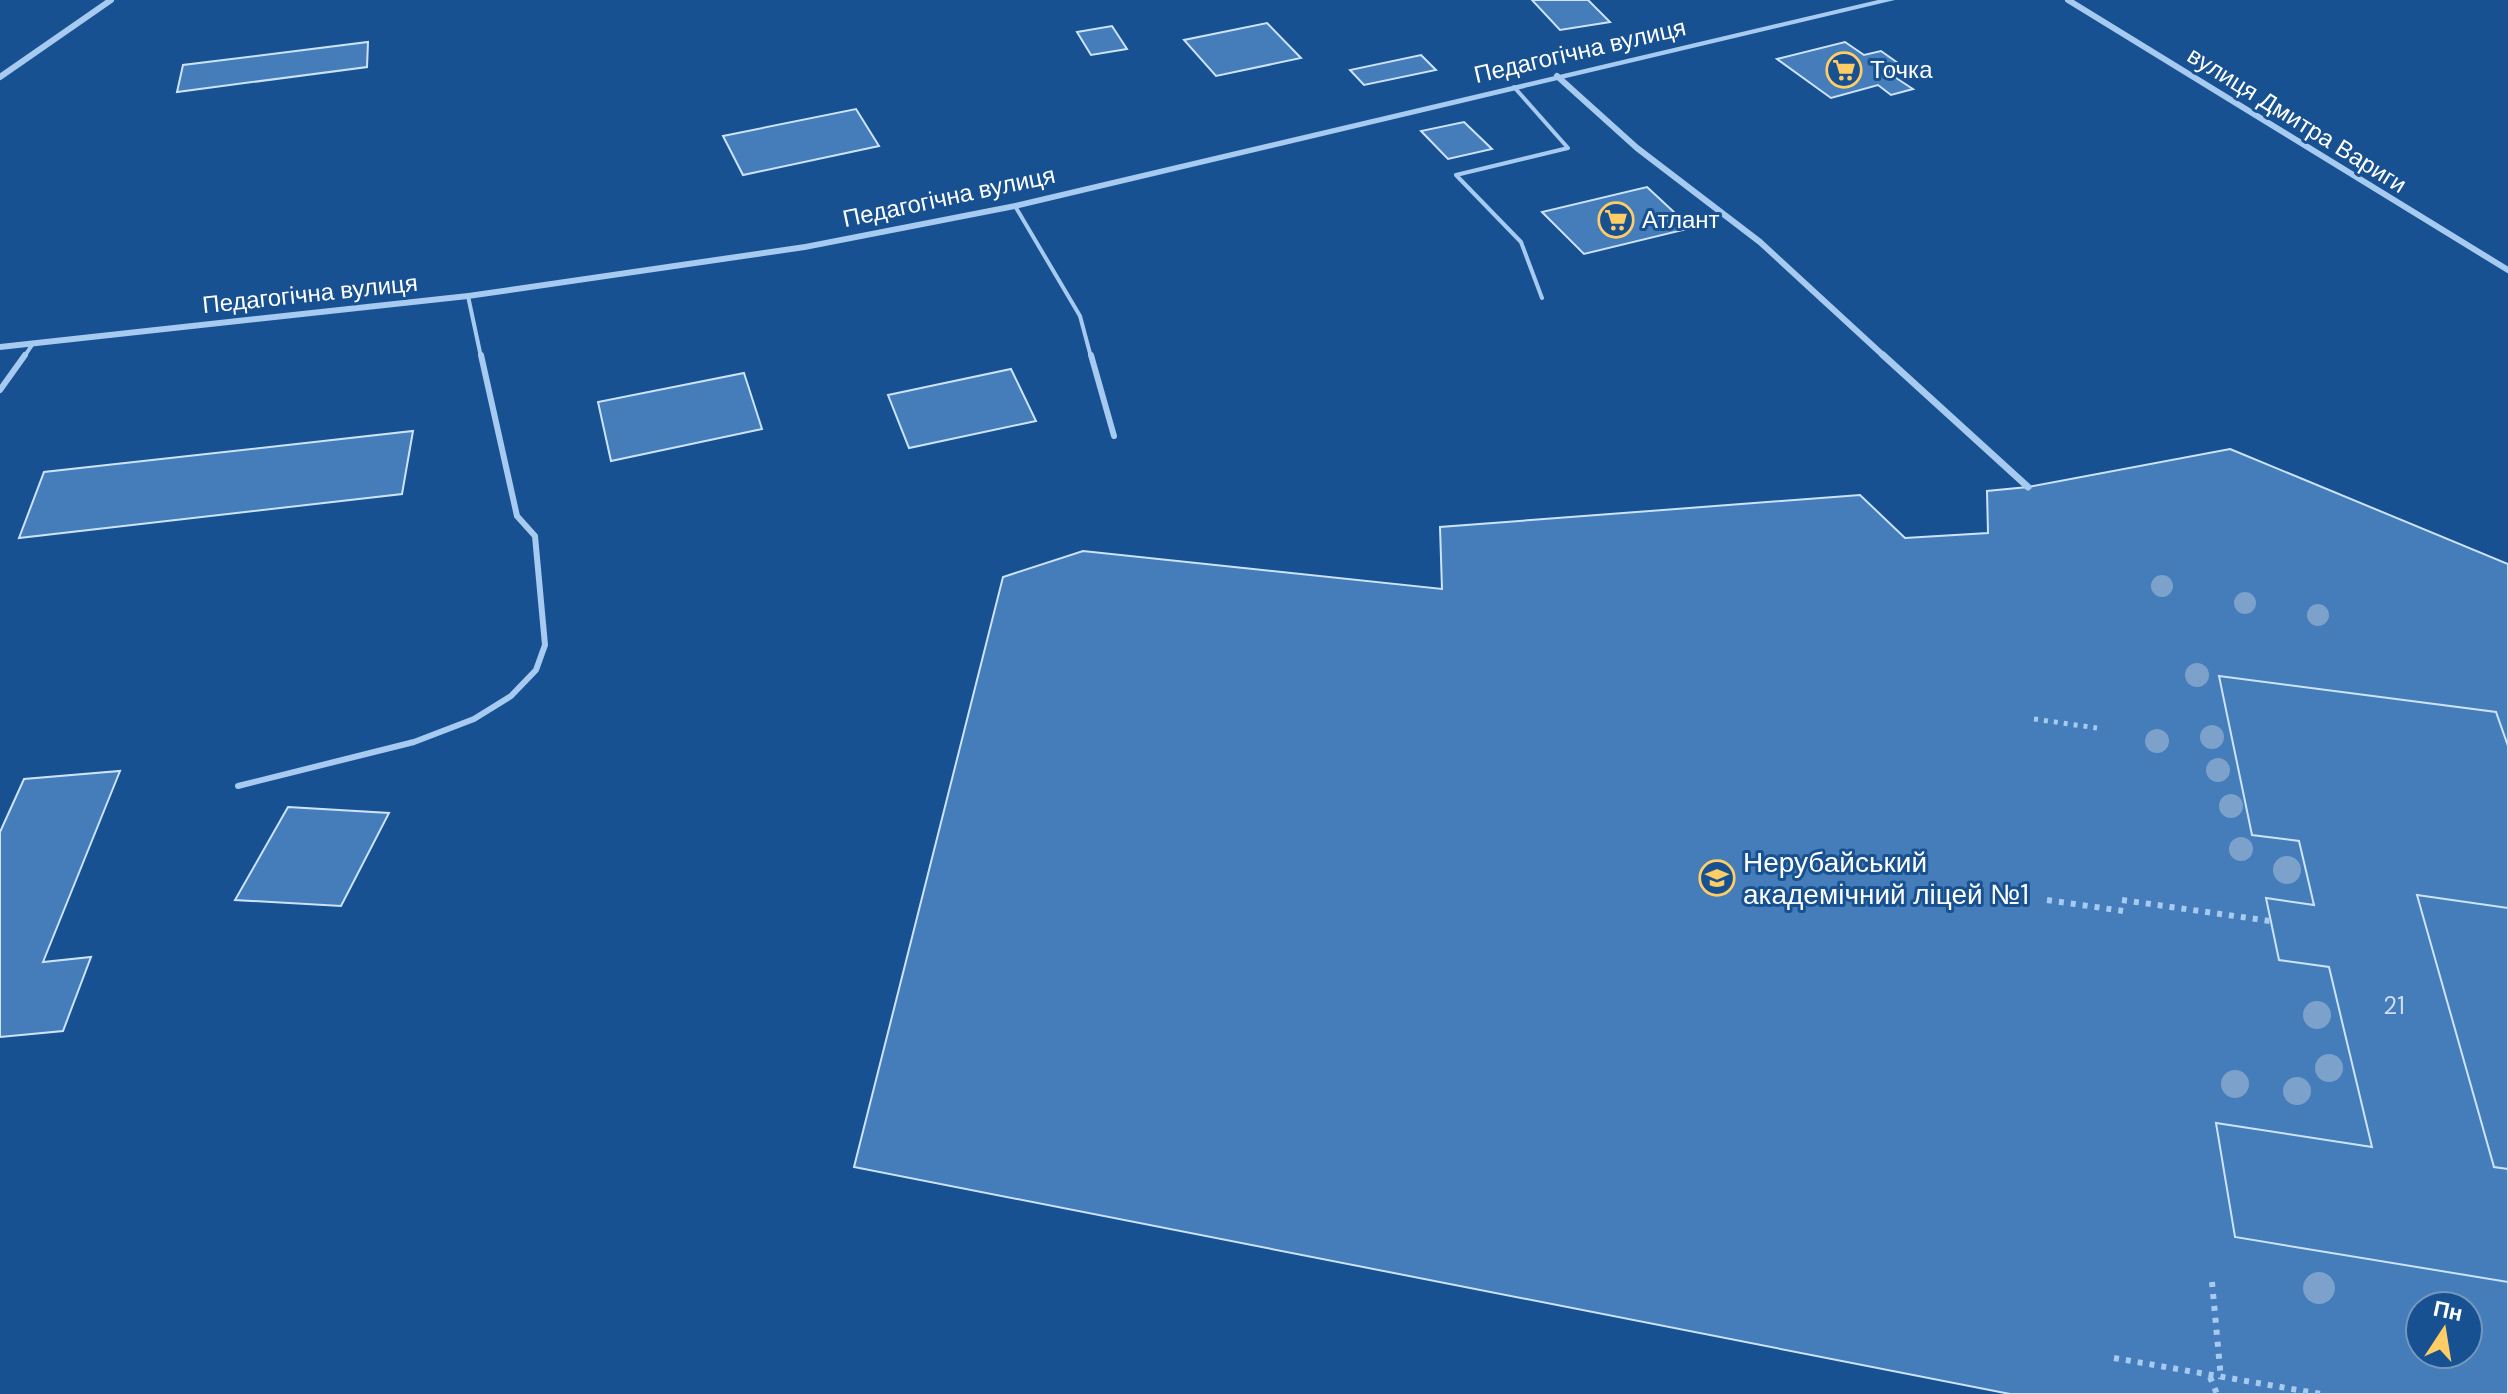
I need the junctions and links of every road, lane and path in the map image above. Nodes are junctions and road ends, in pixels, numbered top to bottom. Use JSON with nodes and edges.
{"nodes":[{"id":1,"x":111,"y":0,"type":"edge"},
{"id":2,"x":1890,"y":0,"type":"edge"},
{"id":3,"x":2068,"y":0,"type":"edge"},
{"id":4,"x":1557,"y":76,"type":"junction"},
{"id":5,"x":0,"y":77,"type":"edge"},
{"id":6,"x":1514,"y":87,"type":"junction"},
{"id":7,"x":1015,"y":206,"type":"junction"},
{"id":8,"x":2508,"y":270,"type":"edge"},
{"id":9,"x":468,"y":296,"type":"junction"},
{"id":10,"x":1542,"y":298,"type":"dead end"},
{"id":11,"x":32,"y":345,"type":"junction"},
{"id":12,"x":0,"y":347,"type":"edge"},
{"id":13,"x":0,"y":390,"type":"edge"},
{"id":14,"x":1114,"y":436,"type":"dead end"},
{"id":15,"x":2028,"y":487,"type":"dead end"},
{"id":16,"x":2034,"y":719,"type":"dead end"},
{"id":17,"x":2097,"y":728,"type":"dead end"},
{"id":18,"x":238,"y":786,"type":"dead end"},
{"id":19,"x":2047,"y":900,"type":"dead end"},
{"id":20,"x":2122,"y":900,"type":"dead end"},
{"id":21,"x":2123,"y":911,"type":"dead end"},
{"id":22,"x":2270,"y":921,"type":"dead end"},
{"id":23,"x":2212,"y":1282,"type":"dead end"},
{"id":24,"x":2114,"y":1358,"type":"dead end"},
{"id":25,"x":2209,"y":1376,"type":"junction"},
{"id":26,"x":2221,"y":1379,"type":"junction"},
{"id":27,"x":2217,"y":1394,"type":"edge"},
{"id":28,"x":2321,"y":1394,"type":"edge"}],
"edges":[{"from":1,"to":5,"type":"street"},
{"from":2,"to":4,"type":"street","name":"Педагогічна вулиця"},
{"from":3,"to":8,"type":"street","name":"вулиця Дмитра Вариги"},
{"from":4,"to":6,"type":"street","name":"Педагогічна вулиця"},
{"from":4,"to":15,"type":"street"},
{"from":6,"to":7,"type":"street","name":"Педагогічна вулиця"},
{"from":6,"to":10,"type":"lane"},
{"from":7,"to":9,"type":"street","name":"Педагогічна вулиця"},
{"from":7,"to":14,"type":"lane"},
{"from":9,"to":11,"type":"street","name":"Педагогічна вулиця"},
{"from":9,"to":18,"type":"lane"},
{"from":11,"to":12,"type":"street","name":"Педагогічна вулиця"},
{"from":11,"to":13,"type":"lane"},
{"from":16,"to":17,"type":"path"},
{"from":19,"to":21,"type":"path"},
{"from":20,"to":22,"type":"path"},
{"from":23,"to":26,"type":"path"},
{"from":24,"to":25,"type":"path"},
{"from":25,"to":26,"type":"path"},
{"from":25,"to":27,"type":"path"},
{"from":26,"to":28,"type":"path"}]}
